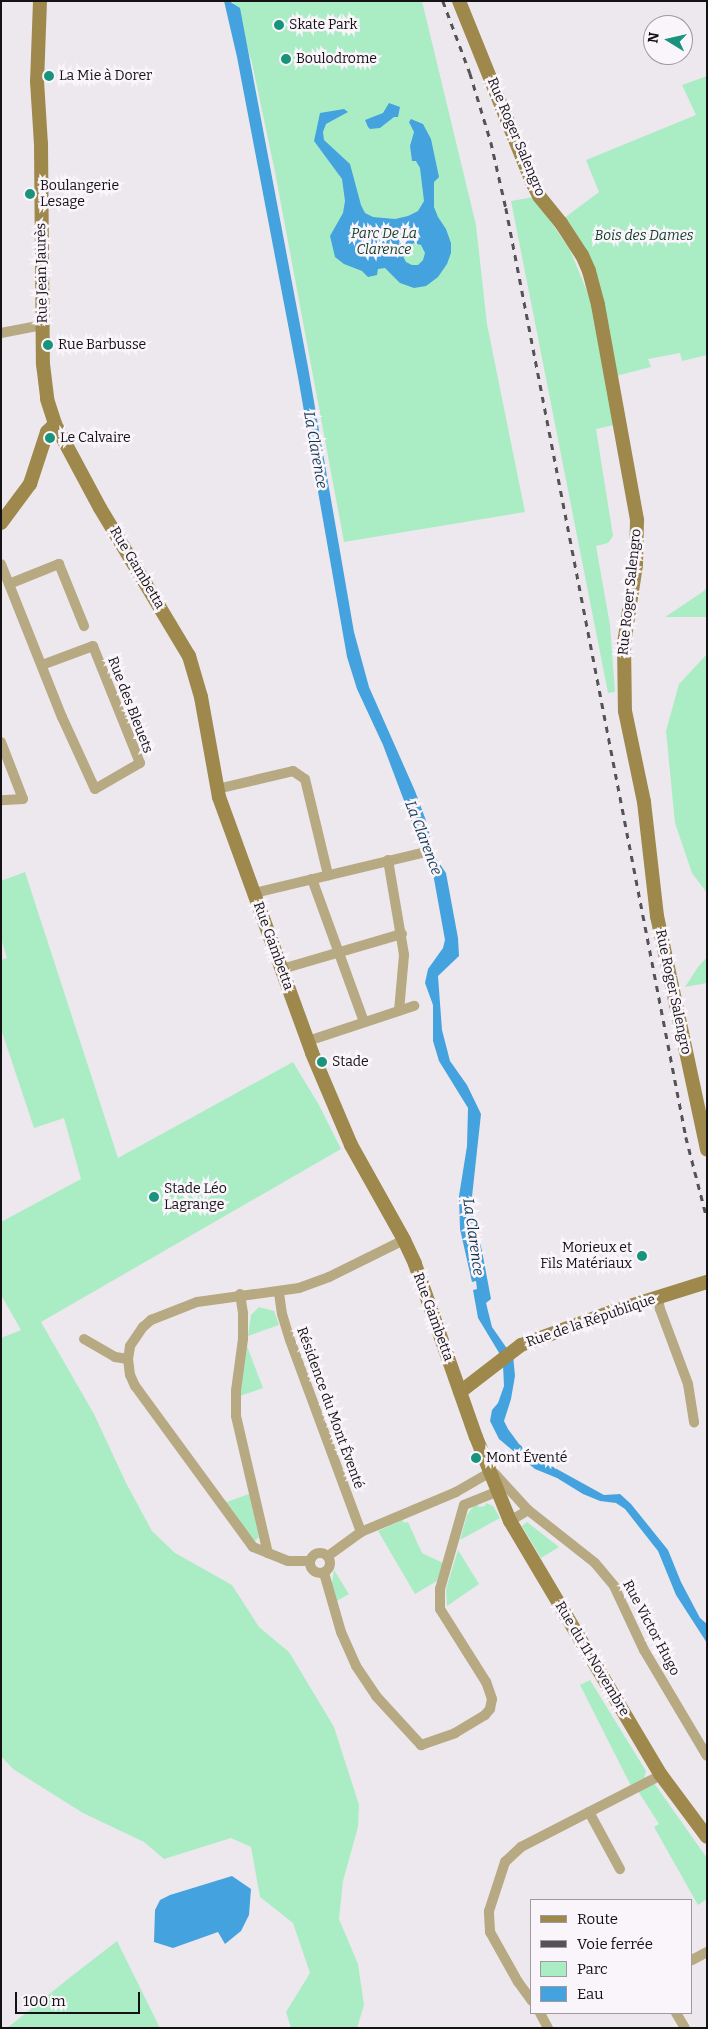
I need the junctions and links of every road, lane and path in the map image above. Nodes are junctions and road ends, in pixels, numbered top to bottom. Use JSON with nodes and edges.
{"nodes":[{"id":1,"x":40,"y":1,"type":"edge"},
{"id":2,"x":459,"y":1,"type":"edge"},
{"id":3,"x":42,"y":325,"type":"junction"},
{"id":4,"x":1,"y":333,"type":"edge"},
{"id":5,"x":56,"y":424,"type":"junction"},
{"id":6,"x":1,"y":523,"type":"edge"},
{"id":7,"x":1,"y":564,"type":"edge"},
{"id":8,"x":10,"y":584,"type":"junction"},
{"id":9,"x":84,"y":626,"type":"dead end"},
{"id":10,"x":42,"y":665,"type":"junction"},
{"id":11,"x":1,"y":742,"type":"edge"},
{"id":12,"x":217,"y":789,"type":"junction"},
{"id":13,"x":23,"y":799,"type":"junction"},
{"id":14,"x":34,"y":799,"type":"dead end"},
{"id":15,"x":1,"y":800,"type":"edge"},
{"id":16,"x":422,"y":853,"type":"dead end"},
{"id":17,"x":388,"y":860,"type":"junction"},
{"id":18,"x":328,"y":875,"type":"junction"},
{"id":19,"x":312,"y":879,"type":"junction"},
{"id":20,"x":254,"y":893,"type":"junction"},
{"id":21,"x":402,"y":934,"type":"junction"},
{"id":22,"x":340,"y":954,"type":"junction"},
{"id":23,"x":282,"y":970,"type":"junction"},
{"id":24,"x":414,"y":1006,"type":"dead end"},
{"id":25,"x":399,"y":1011,"type":"junction"},
{"id":26,"x":364,"y":1022,"type":"junction"},
{"id":27,"x":308,"y":1041,"type":"junction"},
{"id":28,"x":707,"y":1150,"type":"edge"},
{"id":29,"x":404,"y":1240,"type":"junction"},
{"id":30,"x":707,"y":1282,"type":"edge"},
{"id":31,"x":279,"y":1292,"type":"junction"},
{"id":32,"x":240,"y":1294,"type":"junction"},
{"id":33,"x":658,"y":1298,"type":"junction"},
{"id":34,"x":84,"y":1339,"type":"dead end"},
{"id":35,"x":128,"y":1359,"type":"junction"},
{"id":36,"x":460,"y":1392,"type":"junction"},
{"id":37,"x":694,"y":1422,"type":"dead end"},
{"id":38,"x":489,"y":1473,"type":"junction"},
{"id":39,"x":456,"y":1492,"type":"junction"},
{"id":40,"x":497,"y":1492,"type":"junction"},
{"id":41,"x":464,"y":1505,"type":"junction"},
{"id":42,"x":528,"y":1510,"type":"junction"},
{"id":43,"x":510,"y":1521,"type":"junction"},
{"id":44,"x":361,"y":1532,"type":"junction"},
{"id":45,"x":268,"y":1553,"type":"junction"},
{"id":46,"x":328,"y":1556,"type":"junction"},
{"id":47,"x":310,"y":1561,"type":"junction"},
{"id":48,"x":324,"y":1573,"type":"junction"},
{"id":49,"x":707,"y":1756,"type":"edge"},
{"id":50,"x":661,"y":1775,"type":"junction"},
{"id":51,"x":590,"y":1812,"type":"junction"},
{"id":52,"x":707,"y":1837,"type":"edge"},
{"id":53,"x":620,"y":1869,"type":"dead end"},
{"id":54,"x":707,"y":1952,"type":"edge"},
{"id":55,"x":693,"y":1959,"type":"edge"},
{"id":56,"x":530,"y":1998,"type":"edge"},
{"id":57,"x":541,"y":2014,"type":"edge"},
{"id":58,"x":677,"y":2014,"type":"edge"},
{"id":59,"x":548,"y":2028,"type":"edge"},
{"id":60,"x":685,"y":2028,"type":"edge"}],
"edges":[{"from":1,"to":3,"type":"main road","name":"Rue Jean Jaurès"},
{"from":2,"to":28,"type":"main road","name":"Rue Roger Salengro"},
{"from":3,"to":4,"type":"street"},
{"from":3,"to":5,"type":"main road","name":"Rue Jean Jaurès"},
{"from":5,"to":6,"type":"main road"},
{"from":5,"to":12,"type":"main road","name":"Rue Gambetta"},
{"from":7,"to":8,"type":"street","name":"Rue des Bleuets"},
{"from":8,"to":9,"type":"street"},
{"from":8,"to":10,"type":"street","name":"Rue des Bleuets"},
{"from":10,"to":10,"type":"street","name":"Rue des Bleuets"},
{"from":11,"to":13,"type":"street"},
{"from":12,"to":18,"type":"street"},
{"from":12,"to":20,"type":"main road","name":"Rue Gambetta"},
{"from":13,"to":14,"type":"street"},
{"from":13,"to":15,"type":"street"},
{"from":16,"to":17,"type":"street"},
{"from":17,"to":18,"type":"street"},
{"from":17,"to":21,"type":"street"},
{"from":18,"to":19,"type":"street"},
{"from":19,"to":20,"type":"street"},
{"from":19,"to":22,"type":"street"},
{"from":20,"to":23,"type":"main road","name":"Rue Gambetta"},
{"from":21,"to":22,"type":"street"},
{"from":21,"to":25,"type":"street"},
{"from":22,"to":23,"type":"street"},
{"from":22,"to":26,"type":"street"},
{"from":23,"to":27,"type":"main road","name":"Rue Gambetta"},
{"from":24,"to":25,"type":"street"},
{"from":25,"to":26,"type":"street"},
{"from":26,"to":27,"type":"street"},
{"from":27,"to":29,"type":"main road","name":"Rue Gambetta"},
{"from":29,"to":31,"type":"street"},
{"from":29,"to":36,"type":"main road","name":"Rue Gambetta"},
{"from":30,"to":33,"type":"main road","name":"Rue de la République"},
{"from":31,"to":32,"type":"street"},
{"from":31,"to":44,"type":"street","name":"Résidence du Mont Éventé"},
{"from":32,"to":35,"type":"street"},
{"from":32,"to":45,"type":"street"},
{"from":33,"to":36,"type":"main road","name":"Rue de la République"},
{"from":33,"to":37,"type":"street"},
{"from":34,"to":35,"type":"street"},
{"from":35,"to":45,"type":"street"},
{"from":36,"to":38,"type":"main road","name":"Rue Gambetta"},
{"from":38,"to":39,"type":"street"},
{"from":38,"to":40,"type":"main road","name":"Rue du 11 Novembre"},
{"from":38,"to":42,"type":"street","name":"Rue Victor Hugo"},
{"from":39,"to":41,"type":"street"},
{"from":39,"to":44,"type":"street"},
{"from":40,"to":41,"type":"street"},
{"from":40,"to":43,"type":"main road","name":"Rue du 11 Novembre"},
{"from":41,"to":48,"type":"street"},
{"from":42,"to":43,"type":"street"},
{"from":42,"to":49,"type":"street","name":"Rue Victor Hugo"},
{"from":43,"to":50,"type":"main road","name":"Rue du 11 Novembre"},
{"from":44,"to":46,"type":"street"},
{"from":45,"to":47,"type":"street"},
{"from":46,"to":47,"type":"street"},
{"from":46,"to":48,"type":"street"},
{"from":47,"to":48,"type":"street"},
{"from":50,"to":51,"type":"street"},
{"from":50,"to":52,"type":"main road","name":"Rue du 11 Novembre"},
{"from":51,"to":53,"type":"street"},
{"from":51,"to":56,"type":"street"},
{"from":54,"to":55,"type":"street"},
{"from":57,"to":59,"type":"street"},
{"from":58,"to":60,"type":"street"}]}
